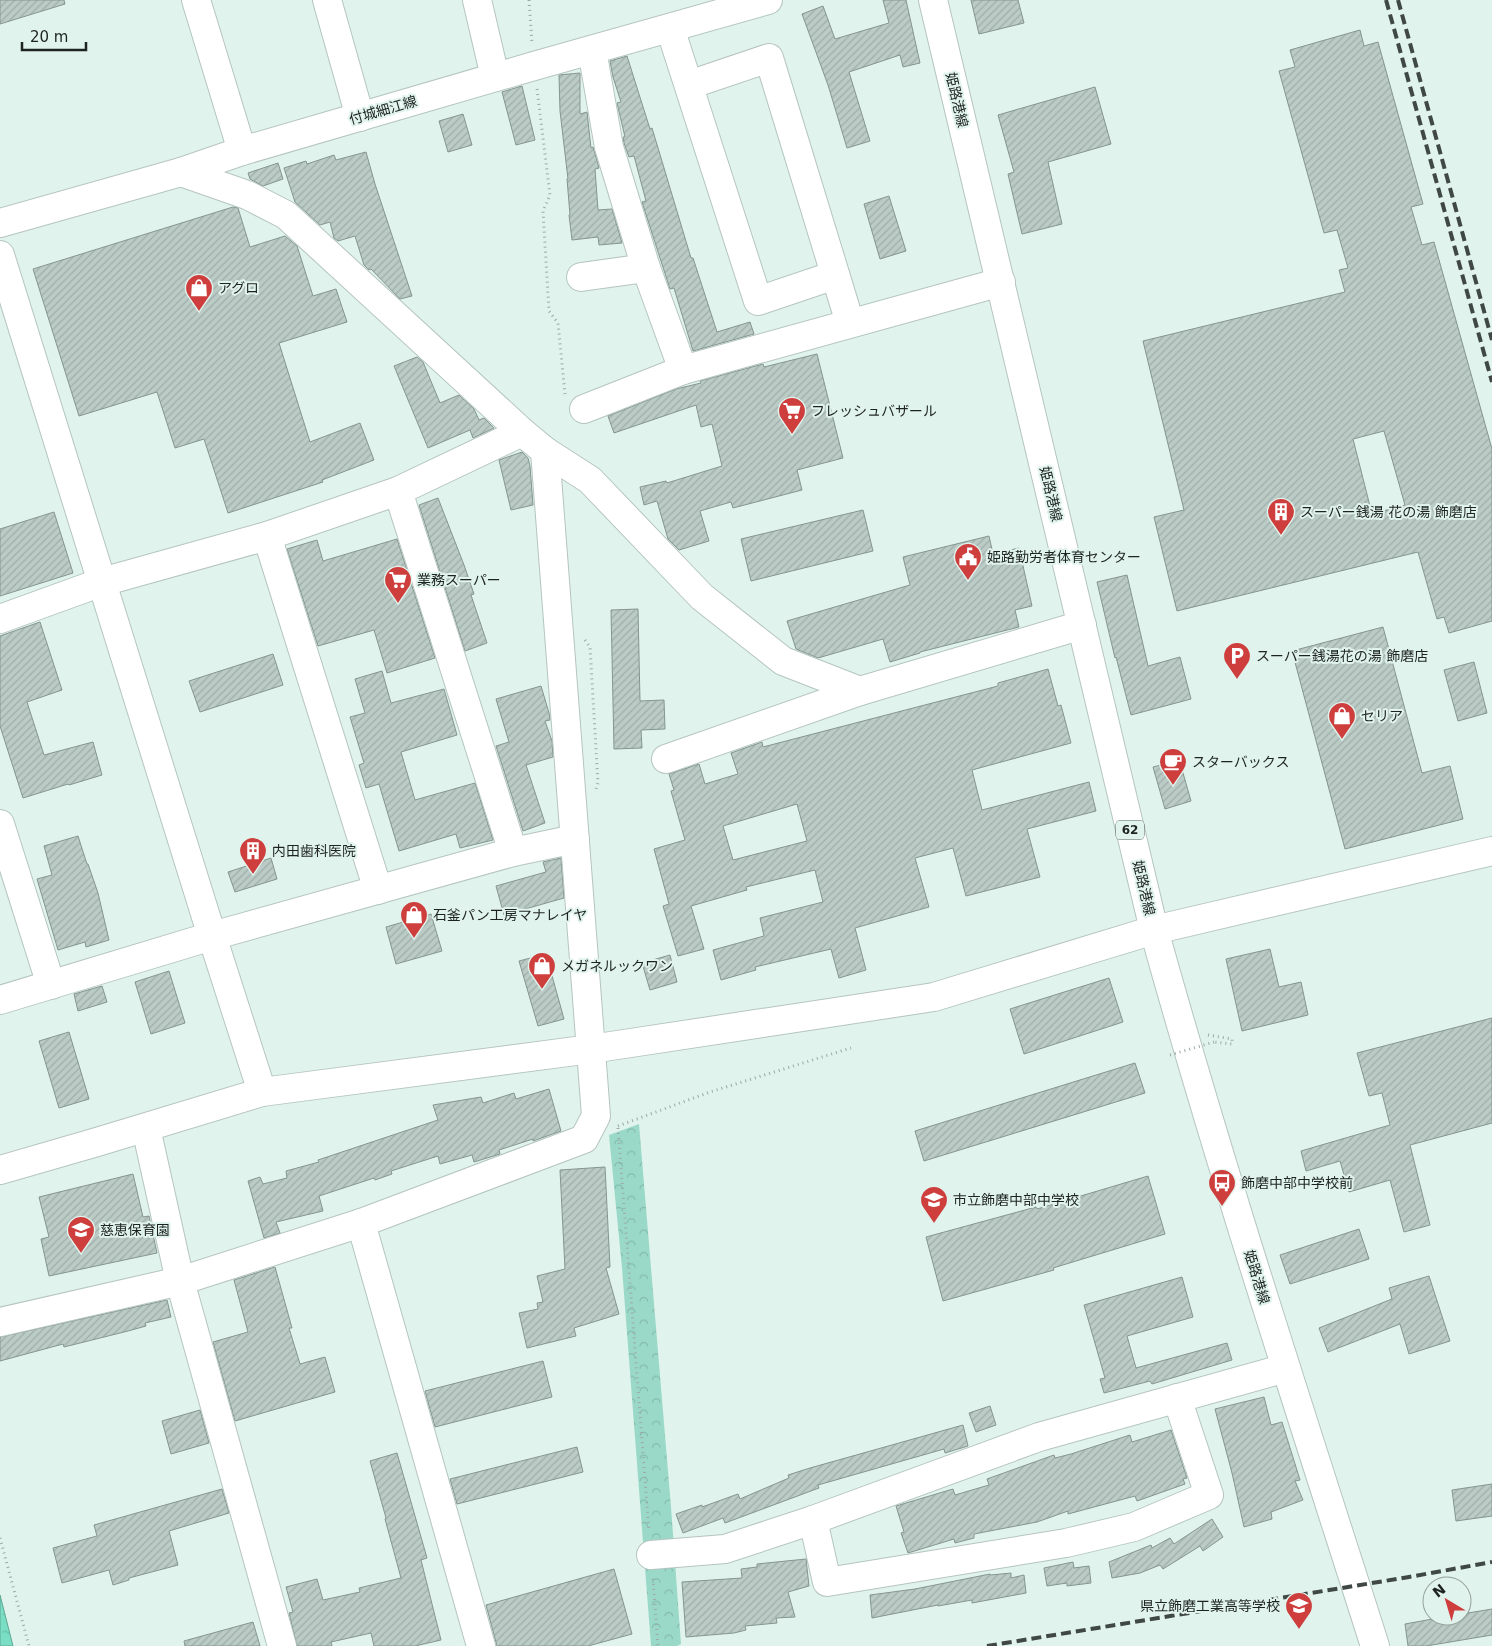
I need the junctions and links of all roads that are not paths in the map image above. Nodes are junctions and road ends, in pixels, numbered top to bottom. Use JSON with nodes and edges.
{"nodes":[{"id":1,"x":196,"y":0,"type":"edge"},
{"id":2,"x":327,"y":0,"type":"edge"},
{"id":3,"x":477,"y":0,"type":"edge"},
{"id":4,"x":768,"y":0,"type":"edge"},
{"id":5,"x":933,"y":0,"type":"edge"},
{"id":6,"x":670,"y":28,"type":"junction"},
{"id":7,"x":592,"y":50,"type":"junction"},
{"id":8,"x":496,"y":77,"type":"junction"},
{"id":9,"x":689,"y":85,"type":"junction"},
{"id":10,"x":360,"y":117,"type":"junction"},
{"id":11,"x":242,"y":152,"type":"junction"},
{"id":12,"x":181,"y":172,"type":"junction"},
{"id":13,"x":0,"y":223,"type":"edge"},
{"id":14,"x":0,"y":255,"type":"edge"},
{"id":15,"x":646,"y":268,"type":"junction"},
{"id":16,"x":835,"y":275,"type":"junction"},
{"id":17,"x":581,"y":277,"type":"dead end"},
{"id":18,"x":1001,"y":282,"type":"junction"},
{"id":19,"x":850,"y":323,"type":"junction"},
{"id":20,"x":683,"y":370,"type":"junction"},
{"id":21,"x":575,"y":403,"type":"road end"},
{"id":22,"x":522,"y":432,"type":"junction"},
{"id":23,"x":545,"y":451,"type":"junction"},
{"id":24,"x":398,"y":491,"type":"junction"},
{"id":25,"x":267,"y":536,"type":"junction"},
{"id":26,"x":102,"y":582,"type":"junction"},
{"id":27,"x":0,"y":619,"type":"edge"},
{"id":28,"x":1082,"y":625,"type":"junction"},
{"id":29,"x":860,"y":691,"type":"junction"},
{"id":30,"x":666,"y":759,"type":"dead end"},
{"id":31,"x":0,"y":824,"type":"edge"},
{"id":32,"x":575,"y":839,"type":"junction"},
{"id":33,"x":1492,"y":851,"type":"edge"},
{"id":34,"x":513,"y":852,"type":"junction"},
{"id":35,"x":378,"y":890,"type":"junction"},
{"id":36,"x":1154,"y":930,"type":"junction"},
{"id":37,"x":212,"y":936,"type":"junction"},
{"id":38,"x":51,"y":985,"type":"junction"},
{"id":39,"x":0,"y":1000,"type":"edge"},
{"id":40,"x":591,"y":1049,"type":"junction"},
{"id":41,"x":262,"y":1092,"type":"junction"},
{"id":42,"x":146,"y":1128,"type":"junction"},
{"id":43,"x":0,"y":1170,"type":"edge"},
{"id":44,"x":361,"y":1223,"type":"junction"},
{"id":45,"x":180,"y":1281,"type":"junction"},
{"id":46,"x":0,"y":1322,"type":"edge"},
{"id":47,"x":1286,"y":1368,"type":"junction"},
{"id":48,"x":1178,"y":1398,"type":"junction"},
{"id":49,"x":813,"y":1520,"type":"junction"},
{"id":50,"x":651,"y":1555,"type":"road end"},
{"id":51,"x":282,"y":1646,"type":"edge"},
{"id":52,"x":482,"y":1646,"type":"edge"},
{"id":53,"x":1375,"y":1646,"type":"edge"}],
"edges":[{"from":1,"to":11,"type":"street"},
{"from":2,"to":10,"type":"street"},
{"from":3,"to":8,"type":"street"},
{"from":4,"to":6,"type":"street","name":"付城細江線"},
{"from":5,"to":18,"type":"street","name":"姫路港線","number":"62"},
{"from":6,"to":7,"type":"street","name":"付城細江線"},
{"from":6,"to":9,"type":"street"},
{"from":7,"to":8,"type":"street","name":"付城細江線"},
{"from":7,"to":15,"type":"street"},
{"from":8,"to":10,"type":"street","name":"付城細江線"},
{"from":9,"to":16,"type":"street"},
{"from":9,"to":16,"type":"street"},
{"from":10,"to":11,"type":"street","name":"付城細江線"},
{"from":11,"to":12,"type":"street","name":"付城細江線"},
{"from":12,"to":13,"type":"street","name":"付城細江線"},
{"from":12,"to":22,"type":"street"},
{"from":14,"to":26,"type":"street"},
{"from":15,"to":17,"type":"street"},
{"from":15,"to":20,"type":"street"},
{"from":16,"to":19,"type":"street"},
{"from":18,"to":19,"type":"street"},
{"from":18,"to":28,"type":"street","name":"姫路港線","number":"62"},
{"from":19,"to":20,"type":"street"},
{"from":20,"to":21,"type":"street"},
{"from":22,"to":23,"type":"street"},
{"from":22,"to":24,"type":"street"},
{"from":23,"to":29,"type":"street"},
{"from":23,"to":32,"type":"street"},
{"from":24,"to":25,"type":"street"},
{"from":24,"to":34,"type":"street"},
{"from":25,"to":26,"type":"street"},
{"from":25,"to":35,"type":"street"},
{"from":26,"to":27,"type":"street"},
{"from":26,"to":37,"type":"street"},
{"from":28,"to":29,"type":"street"},
{"from":28,"to":36,"type":"street","name":"姫路港線","number":"62"},
{"from":29,"to":30,"type":"street"},
{"from":31,"to":38,"type":"street"},
{"from":32,"to":34,"type":"street"},
{"from":32,"to":40,"type":"street"},
{"from":33,"to":36,"type":"street"},
{"from":34,"to":35,"type":"street"},
{"from":35,"to":37,"type":"street"},
{"from":36,"to":40,"type":"street"},
{"from":36,"to":47,"type":"street","name":"姫路港線","number":"62"},
{"from":37,"to":38,"type":"street"},
{"from":37,"to":41,"type":"street"},
{"from":38,"to":39,"type":"street"},
{"from":40,"to":41,"type":"street"},
{"from":40,"to":44,"type":"street"},
{"from":41,"to":42,"type":"street"},
{"from":42,"to":43,"type":"street"},
{"from":42,"to":45,"type":"street"},
{"from":44,"to":45,"type":"street"},
{"from":44,"to":52,"type":"street"},
{"from":45,"to":46,"type":"street"},
{"from":45,"to":51,"type":"street"},
{"from":47,"to":48,"type":"street"},
{"from":47,"to":53,"type":"street","name":"姫路港線","number":"62"},
{"from":48,"to":49,"type":"street"},
{"from":48,"to":49,"type":"street"},
{"from":49,"to":50,"type":"street"}]}
